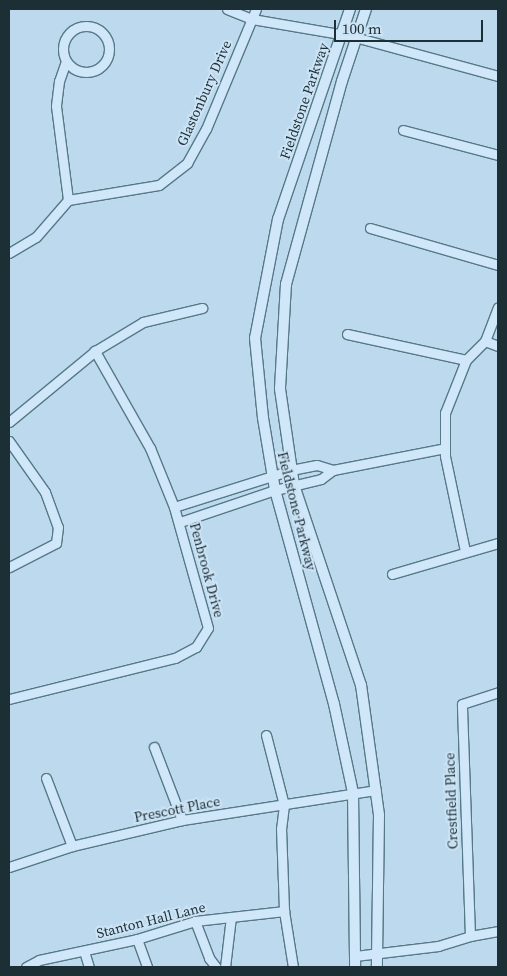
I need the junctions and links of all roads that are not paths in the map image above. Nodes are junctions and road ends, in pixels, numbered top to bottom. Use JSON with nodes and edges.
{"nodes":[{"id":1,"x":227,"y":9,"type":"edge"},
{"id":2,"x":256,"y":9,"type":"edge"},
{"id":3,"x":350,"y":9,"type":"edge"},
{"id":4,"x":366,"y":9,"type":"edge"},
{"id":5,"x":252,"y":19,"type":"junction"},
{"id":6,"x":341,"y":35,"type":"junction"},
{"id":7,"x":356,"y":38,"type":"junction"},
{"id":8,"x":66,"y":61,"type":"junction"},
{"id":9,"x":498,"y":76,"type":"edge"},
{"id":10,"x":403,"y":130,"type":"dead end"},
{"id":11,"x":498,"y":155,"type":"edge"},
{"id":12,"x":68,"y":200,"type":"junction"},
{"id":13,"x":370,"y":228,"type":"dead end"},
{"id":14,"x":9,"y":253,"type":"edge"},
{"id":15,"x":498,"y":265,"type":"edge"},
{"id":16,"x":202,"y":308,"type":"dead end"},
{"id":17,"x":498,"y":308,"type":"edge"},
{"id":18,"x":347,"y":334,"type":"dead end"},
{"id":19,"x":484,"y":341,"type":"junction"},
{"id":20,"x":498,"y":346,"type":"edge"},
{"id":21,"x":95,"y":351,"type":"junction"},
{"id":22,"x":466,"y":360,"type":"junction"},
{"id":23,"x":9,"y":422,"type":"edge"},
{"id":24,"x":9,"y":441,"type":"edge"},
{"id":25,"x":445,"y":448,"type":"junction"},
{"id":26,"x":291,"y":470,"type":"junction"},
{"id":27,"x":333,"y":470,"type":"junction"},
{"id":28,"x":272,"y":475,"type":"junction"},
{"id":29,"x":294,"y":485,"type":"junction"},
{"id":30,"x":275,"y":490,"type":"junction"},
{"id":31,"x":174,"y":507,"type":"junction"},
{"id":32,"x":180,"y":522,"type":"junction"},
{"id":33,"x":498,"y":543,"type":"edge"},
{"id":34,"x":465,"y":552,"type":"junction"},
{"id":35,"x":9,"y":567,"type":"edge"},
{"id":36,"x":392,"y":574,"type":"dead end"},
{"id":37,"x":498,"y":692,"type":"edge"},
{"id":38,"x":9,"y":699,"type":"edge"},
{"id":39,"x":266,"y":735,"type":"dead end"},
{"id":40,"x":154,"y":747,"type":"dead end"},
{"id":41,"x":46,"y":778,"type":"dead end"},
{"id":42,"x":376,"y":790,"type":"junction"},
{"id":43,"x":353,"y":793,"type":"junction"},
{"id":44,"x":284,"y":805,"type":"junction"},
{"id":45,"x":182,"y":820,"type":"junction"},
{"id":46,"x":72,"y":846,"type":"junction"},
{"id":47,"x":9,"y":867,"type":"edge"},
{"id":48,"x":284,"y":911,"type":"junction"},
{"id":49,"x":231,"y":917,"type":"junction"},
{"id":50,"x":195,"y":921,"type":"junction"},
{"id":51,"x":498,"y":931,"type":"edge"},
{"id":52,"x":470,"y":936,"type":"junction"},
{"id":53,"x":137,"y":939,"type":"junction"},
{"id":54,"x":84,"y":951,"type":"junction"},
{"id":55,"x":376,"y":955,"type":"junction"},
{"id":56,"x":355,"y":956,"type":"junction"},
{"id":57,"x":39,"y":960,"type":"junction"},
{"id":58,"x":26,"y":967,"type":"edge"},
{"id":59,"x":48,"y":967,"type":"edge"},
{"id":60,"x":89,"y":967,"type":"edge"},
{"id":61,"x":147,"y":967,"type":"edge"},
{"id":62,"x":216,"y":967,"type":"edge"},
{"id":63,"x":225,"y":967,"type":"edge"},
{"id":64,"x":293,"y":967,"type":"edge"},
{"id":65,"x":355,"y":967,"type":"edge"},
{"id":66,"x":377,"y":967,"type":"edge"}],
"edges":[{"from":1,"to":5,"type":"street"},
{"from":2,"to":5,"type":"street","name":"Glastonbury Drive"},
{"from":3,"to":6,"type":"street","name":"Fieldstone Parkway"},
{"from":4,"to":7,"type":"street","name":"Fieldstone Parkway"},
{"from":5,"to":6,"type":"street"},
{"from":5,"to":12,"type":"street","name":"Glastonbury Drive"},
{"from":6,"to":7,"type":"street"},
{"from":6,"to":28,"type":"street","name":"Fieldstone Parkway"},
{"from":7,"to":9,"type":"street"},
{"from":7,"to":26,"type":"street","name":"Fieldstone Parkway"},
{"from":8,"to":8,"type":"street"},
{"from":8,"to":12,"type":"street"},
{"from":10,"to":11,"type":"street"},
{"from":12,"to":14,"type":"street"},
{"from":13,"to":15,"type":"street"},
{"from":16,"to":21,"type":"street"},
{"from":17,"to":19,"type":"street"},
{"from":18,"to":22,"type":"street"},
{"from":19,"to":20,"type":"street"},
{"from":19,"to":22,"type":"street"},
{"from":21,"to":23,"type":"street"},
{"from":21,"to":31,"type":"street","name":"Penbrook Drive"},
{"from":22,"to":25,"type":"street"},
{"from":24,"to":35,"type":"street"},
{"from":25,"to":27,"type":"street"},
{"from":25,"to":34,"type":"street"},
{"from":26,"to":27,"type":"street"},
{"from":26,"to":28,"type":"street"},
{"from":26,"to":29,"type":"street","name":"Fieldstone Parkway"},
{"from":27,"to":29,"type":"street"},
{"from":28,"to":30,"type":"street","name":"Fieldstone Parkway"},
{"from":28,"to":31,"type":"street"},
{"from":29,"to":30,"type":"street"},
{"from":29,"to":42,"type":"street","name":"Fieldstone Parkway"},
{"from":30,"to":32,"type":"street"},
{"from":30,"to":43,"type":"street","name":"Fieldstone Parkway"},
{"from":31,"to":32,"type":"street","name":"Penbrook Drive"},
{"from":32,"to":38,"type":"street","name":"Penbrook Drive"},
{"from":33,"to":34,"type":"street"},
{"from":34,"to":36,"type":"street"},
{"from":37,"to":52,"type":"street","name":"Crestfield Place"},
{"from":39,"to":44,"type":"street"},
{"from":40,"to":45,"type":"street"},
{"from":41,"to":46,"type":"street"},
{"from":42,"to":43,"type":"street","name":"Prescott Place"},
{"from":42,"to":55,"type":"street","name":"Fieldstone Parkway"},
{"from":43,"to":44,"type":"street","name":"Prescott Place"},
{"from":43,"to":56,"type":"street","name":"Fieldstone Parkway"},
{"from":44,"to":45,"type":"street","name":"Prescott Place"},
{"from":44,"to":48,"type":"street"},
{"from":45,"to":46,"type":"street","name":"Prescott Place"},
{"from":46,"to":47,"type":"street","name":"Prescott Place"},
{"from":48,"to":49,"type":"street","name":"Stanton Hall Lane"},
{"from":48,"to":64,"type":"street"},
{"from":49,"to":50,"type":"street","name":"Stanton Hall Lane"},
{"from":49,"to":63,"type":"street"},
{"from":50,"to":53,"type":"street","name":"Stanton Hall Lane"},
{"from":50,"to":62,"type":"street"},
{"from":51,"to":52,"type":"street"},
{"from":52,"to":55,"type":"street"},
{"from":53,"to":54,"type":"street","name":"Stanton Hall Lane"},
{"from":53,"to":61,"type":"street"},
{"from":54,"to":57,"type":"street","name":"Stanton Hall Lane"},
{"from":54,"to":60,"type":"street"},
{"from":55,"to":56,"type":"street"},
{"from":55,"to":66,"type":"street","name":"Fieldstone Parkway"},
{"from":56,"to":65,"type":"street","name":"Fieldstone Parkway"},
{"from":57,"to":58,"type":"street","name":"Stanton Hall Lane"},
{"from":57,"to":59,"type":"street"}]}
